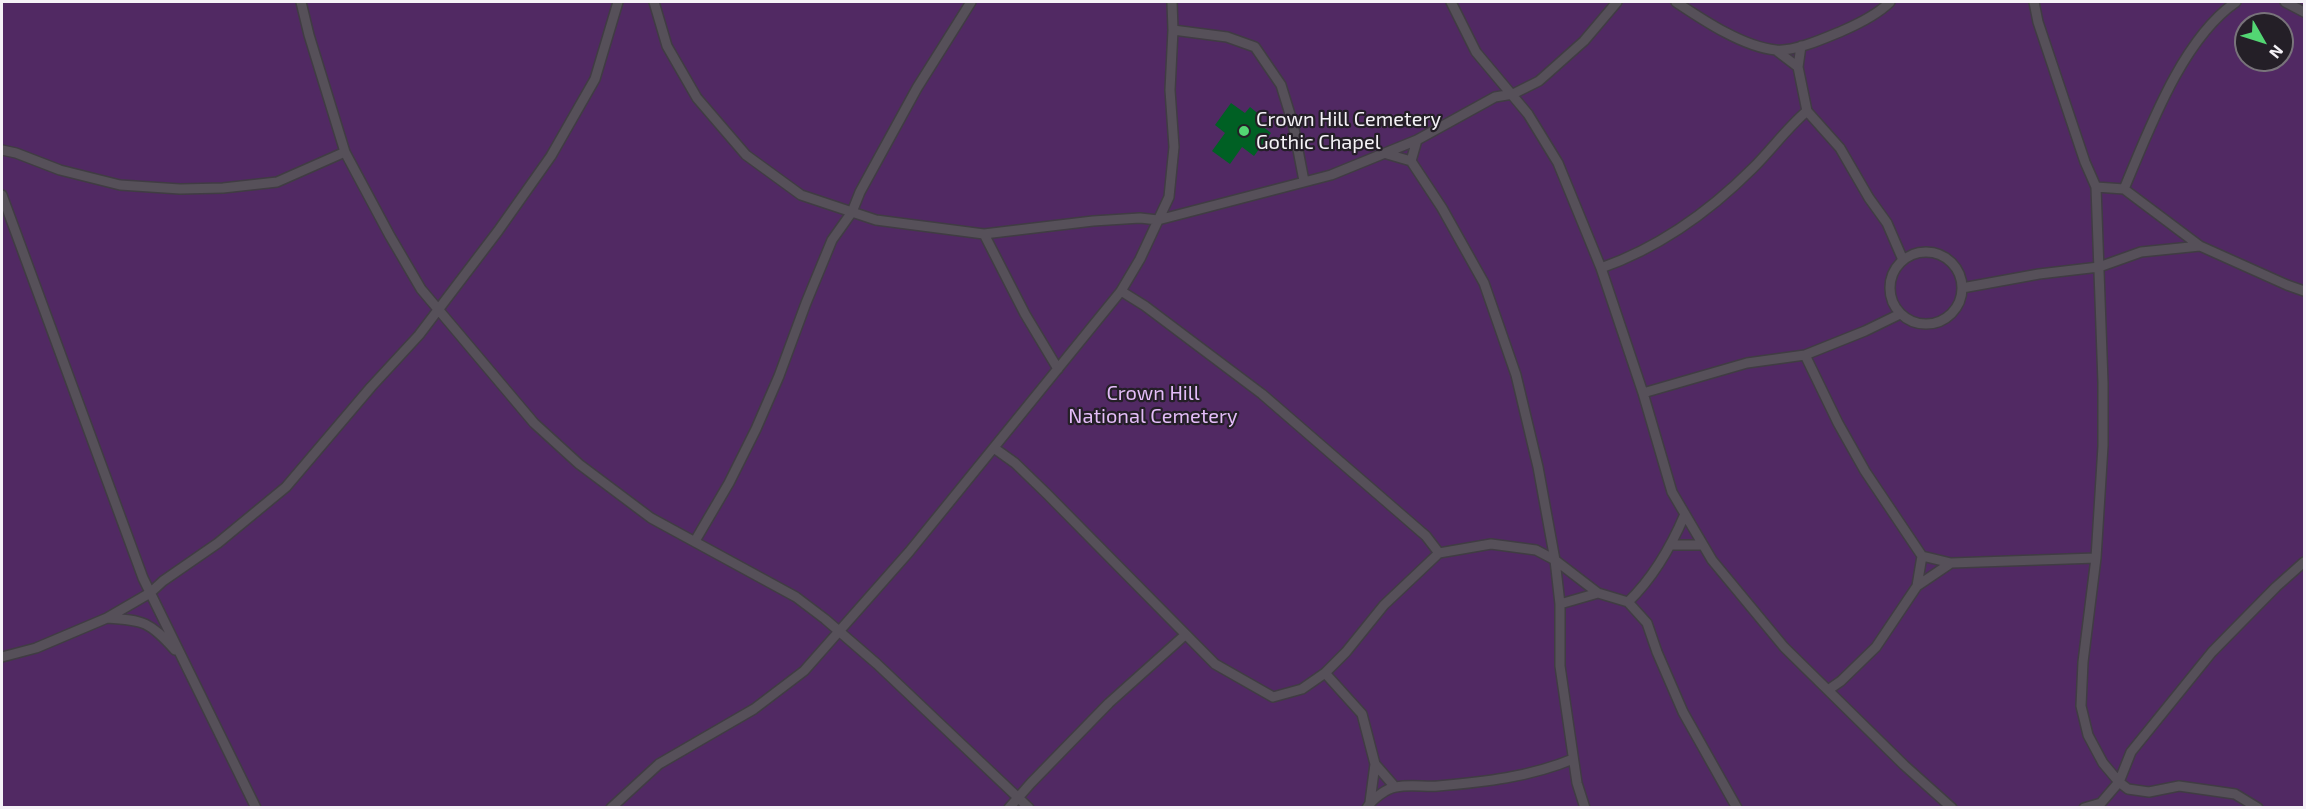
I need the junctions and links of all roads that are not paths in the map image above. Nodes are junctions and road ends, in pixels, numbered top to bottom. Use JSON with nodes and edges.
{"nodes":[{"id":1,"x":301,"y":2,"type":"edge"},
{"id":2,"x":618,"y":2,"type":"edge"},
{"id":3,"x":654,"y":2,"type":"edge"},
{"id":4,"x":971,"y":2,"type":"edge"},
{"id":5,"x":1172,"y":2,"type":"edge"},
{"id":6,"x":1451,"y":2,"type":"edge"},
{"id":7,"x":1617,"y":2,"type":"edge"},
{"id":8,"x":1676,"y":2,"type":"edge"},
{"id":9,"x":1890,"y":2,"type":"edge"},
{"id":10,"x":2034,"y":2,"type":"edge"},
{"id":11,"x":2236,"y":2,"type":"edge"},
{"id":12,"x":2285,"y":2,"type":"edge"},
{"id":13,"x":2304,"y":12,"type":"edge"},
{"id":14,"x":1173,"y":30,"type":"junction"},
{"id":15,"x":1801,"y":46,"type":"junction"},
{"id":16,"x":1777,"y":51,"type":"junction"},
{"id":17,"x":1798,"y":67,"type":"junction"},
{"id":18,"x":1513,"y":94,"type":"junction"},
{"id":19,"x":1807,"y":111,"type":"junction"},
{"id":20,"x":1418,"y":140,"type":"junction"},
{"id":21,"x":2,"y":150,"type":"edge"},
{"id":22,"x":345,"y":152,"type":"junction"},
{"id":23,"x":1387,"y":153,"type":"junction"},
{"id":24,"x":1411,"y":161,"type":"junction"},
{"id":25,"x":1304,"y":181,"type":"junction"},
{"id":26,"x":2096,"y":187,"type":"junction"},
{"id":27,"x":2124,"y":189,"type":"junction"},
{"id":28,"x":2,"y":195,"type":"edge"},
{"id":29,"x":852,"y":213,"type":"junction"},
{"id":30,"x":1158,"y":220,"type":"junction"},
{"id":31,"x":984,"y":234,"type":"junction"},
{"id":32,"x":2200,"y":246,"type":"junction"},
{"id":33,"x":1903,"y":260,"type":"junction"},
{"id":34,"x":2099,"y":267,"type":"junction"},
{"id":35,"x":1601,"y":268,"type":"junction"},
{"id":36,"x":1962,"y":288,"type":"junction"},
{"id":37,"x":1121,"y":291,"type":"junction"},
{"id":38,"x":2304,"y":291,"type":"edge"},
{"id":39,"x":439,"y":310,"type":"junction"},
{"id":40,"x":1900,"y":314,"type":"junction"},
{"id":41,"x":1805,"y":355,"type":"junction"},
{"id":42,"x":1058,"y":369,"type":"junction"},
{"id":43,"x":1643,"y":393,"type":"junction"},
{"id":44,"x":993,"y":448,"type":"junction"},
{"id":45,"x":1685,"y":514,"type":"junction"},
{"id":46,"x":1550,"y":535,"type":"junction"},
{"id":47,"x":695,"y":541,"type":"junction"},
{"id":48,"x":1672,"y":545,"type":"junction"},
{"id":49,"x":1703,"y":545,"type":"junction"},
{"id":50,"x":1536,"y":550,"type":"junction"},
{"id":51,"x":1439,"y":553,"type":"junction"},
{"id":52,"x":1922,"y":556,"type":"junction"},
{"id":53,"x":2096,"y":558,"type":"junction"},
{"id":54,"x":1555,"y":561,"type":"junction"},
{"id":55,"x":2304,"y":562,"type":"edge"},
{"id":56,"x":1952,"y":563,"type":"junction"},
{"id":57,"x":1917,"y":586,"type":"junction"},
{"id":58,"x":150,"y":593,"type":"junction"},
{"id":59,"x":1598,"y":593,"type":"junction"},
{"id":60,"x":1628,"y":602,"type":"junction"},
{"id":61,"x":1560,"y":604,"type":"junction"},
{"id":62,"x":107,"y":618,"type":"junction"},
{"id":63,"x":840,"y":631,"type":"junction"},
{"id":64,"x":1185,"y":635,"type":"junction"},
{"id":65,"x":2,"y":657,"type":"edge"},
{"id":66,"x":184,"y":660,"type":"junction"},
{"id":67,"x":1325,"y":674,"type":"junction"},
{"id":68,"x":1828,"y":690,"type":"junction"},
{"id":69,"x":1573,"y":759,"type":"junction"},
{"id":70,"x":1375,"y":764,"type":"junction"},
{"id":71,"x":2119,"y":782,"type":"junction"},
{"id":72,"x":1395,"y":787,"type":"junction"},
{"id":73,"x":1018,"y":797,"type":"junction"},
{"id":74,"x":1369,"y":805,"type":"edge"},
{"id":75,"x":256,"y":807,"type":"edge"},
{"id":76,"x":611,"y":807,"type":"edge"},
{"id":77,"x":1009,"y":807,"type":"edge"},
{"id":78,"x":1029,"y":807,"type":"edge"},
{"id":79,"x":1585,"y":807,"type":"edge"},
{"id":80,"x":1737,"y":807,"type":"edge"},
{"id":81,"x":1952,"y":807,"type":"edge"},
{"id":82,"x":2084,"y":807,"type":"edge"},
{"id":83,"x":2258,"y":807,"type":"edge"}],
"edges":[{"from":1,"to":22,"type":"lane"},
{"from":2,"to":39,"type":"lane"},
{"from":3,"to":29,"type":"lane"},
{"from":4,"to":29,"type":"lane"},
{"from":5,"to":14,"type":"lane"},
{"from":6,"to":18,"type":"lane"},
{"from":7,"to":18,"type":"lane"},
{"from":8,"to":16,"type":"lane"},
{"from":9,"to":15,"type":"lane"},
{"from":10,"to":26,"type":"lane"},
{"from":11,"to":27,"type":"lane"},
{"from":12,"to":13,"type":"lane"},
{"from":14,"to":25,"type":"lane"},
{"from":14,"to":30,"type":"lane"},
{"from":15,"to":16,"type":"lane"},
{"from":15,"to":17,"type":"lane"},
{"from":16,"to":17,"type":"lane"},
{"from":17,"to":19,"type":"lane"},
{"from":18,"to":20,"type":"lane"},
{"from":18,"to":35,"type":"lane"},
{"from":19,"to":33,"type":"lane"},
{"from":19,"to":35,"type":"lane"},
{"from":20,"to":23,"type":"lane"},
{"from":20,"to":24,"type":"lane"},
{"from":21,"to":22,"type":"lane"},
{"from":22,"to":39,"type":"lane"},
{"from":23,"to":24,"type":"lane"},
{"from":23,"to":25,"type":"lane"},
{"from":24,"to":46,"type":"lane"},
{"from":25,"to":30,"type":"lane"},
{"from":26,"to":27,"type":"lane"},
{"from":26,"to":34,"type":"lane"},
{"from":27,"to":32,"type":"lane"},
{"from":28,"to":58,"type":"lane"},
{"from":29,"to":31,"type":"lane"},
{"from":29,"to":47,"type":"lane"},
{"from":30,"to":31,"type":"lane"},
{"from":30,"to":37,"type":"lane"},
{"from":31,"to":42,"type":"lane"},
{"from":32,"to":34,"type":"lane"},
{"from":32,"to":38,"type":"lane"},
{"from":33,"to":36,"type":"lane"},
{"from":33,"to":40,"type":"lane"},
{"from":34,"to":36,"type":"lane"},
{"from":34,"to":53,"type":"lane"},
{"from":35,"to":43,"type":"lane"},
{"from":36,"to":40,"type":"lane"},
{"from":37,"to":42,"type":"lane"},
{"from":37,"to":51,"type":"lane"},
{"from":39,"to":47,"type":"lane"},
{"from":39,"to":58,"type":"lane"},
{"from":40,"to":41,"type":"lane"},
{"from":41,"to":43,"type":"lane"},
{"from":41,"to":52,"type":"lane"},
{"from":42,"to":44,"type":"lane"},
{"from":43,"to":45,"type":"lane"},
{"from":44,"to":63,"type":"lane"},
{"from":44,"to":64,"type":"lane"},
{"from":45,"to":48,"type":"lane"},
{"from":45,"to":49,"type":"lane"},
{"from":46,"to":50,"type":"lane"},
{"from":46,"to":54,"type":"lane"},
{"from":47,"to":63,"type":"lane"},
{"from":48,"to":49,"type":"lane"},
{"from":48,"to":60,"type":"lane"},
{"from":49,"to":68,"type":"lane"},
{"from":50,"to":51,"type":"lane"},
{"from":50,"to":54,"type":"lane"},
{"from":51,"to":67,"type":"lane"},
{"from":52,"to":56,"type":"lane"},
{"from":52,"to":57,"type":"lane"},
{"from":53,"to":56,"type":"lane"},
{"from":53,"to":71,"type":"lane"},
{"from":54,"to":59,"type":"lane"},
{"from":54,"to":61,"type":"lane"},
{"from":55,"to":71,"type":"lane"},
{"from":56,"to":57,"type":"lane"},
{"from":57,"to":68,"type":"lane"},
{"from":58,"to":62,"type":"lane"},
{"from":58,"to":66,"type":"lane"},
{"from":59,"to":60,"type":"lane"},
{"from":59,"to":61,"type":"lane"},
{"from":60,"to":80,"type":"lane"},
{"from":61,"to":69,"type":"lane"},
{"from":62,"to":65,"type":"lane"},
{"from":62,"to":66,"type":"lane"},
{"from":63,"to":73,"type":"lane"},
{"from":63,"to":76,"type":"lane"},
{"from":64,"to":67,"type":"lane"},
{"from":64,"to":73,"type":"lane"},
{"from":66,"to":75,"type":"lane"},
{"from":67,"to":70,"type":"lane"},
{"from":68,"to":81,"type":"lane"},
{"from":69,"to":72,"type":"lane"},
{"from":69,"to":79,"type":"lane"},
{"from":70,"to":72,"type":"lane"},
{"from":70,"to":74,"type":"lane"},
{"from":71,"to":82,"type":"lane"},
{"from":71,"to":83,"type":"lane"},
{"from":72,"to":74,"type":"lane"},
{"from":73,"to":77,"type":"lane"},
{"from":73,"to":78,"type":"lane"}]}
